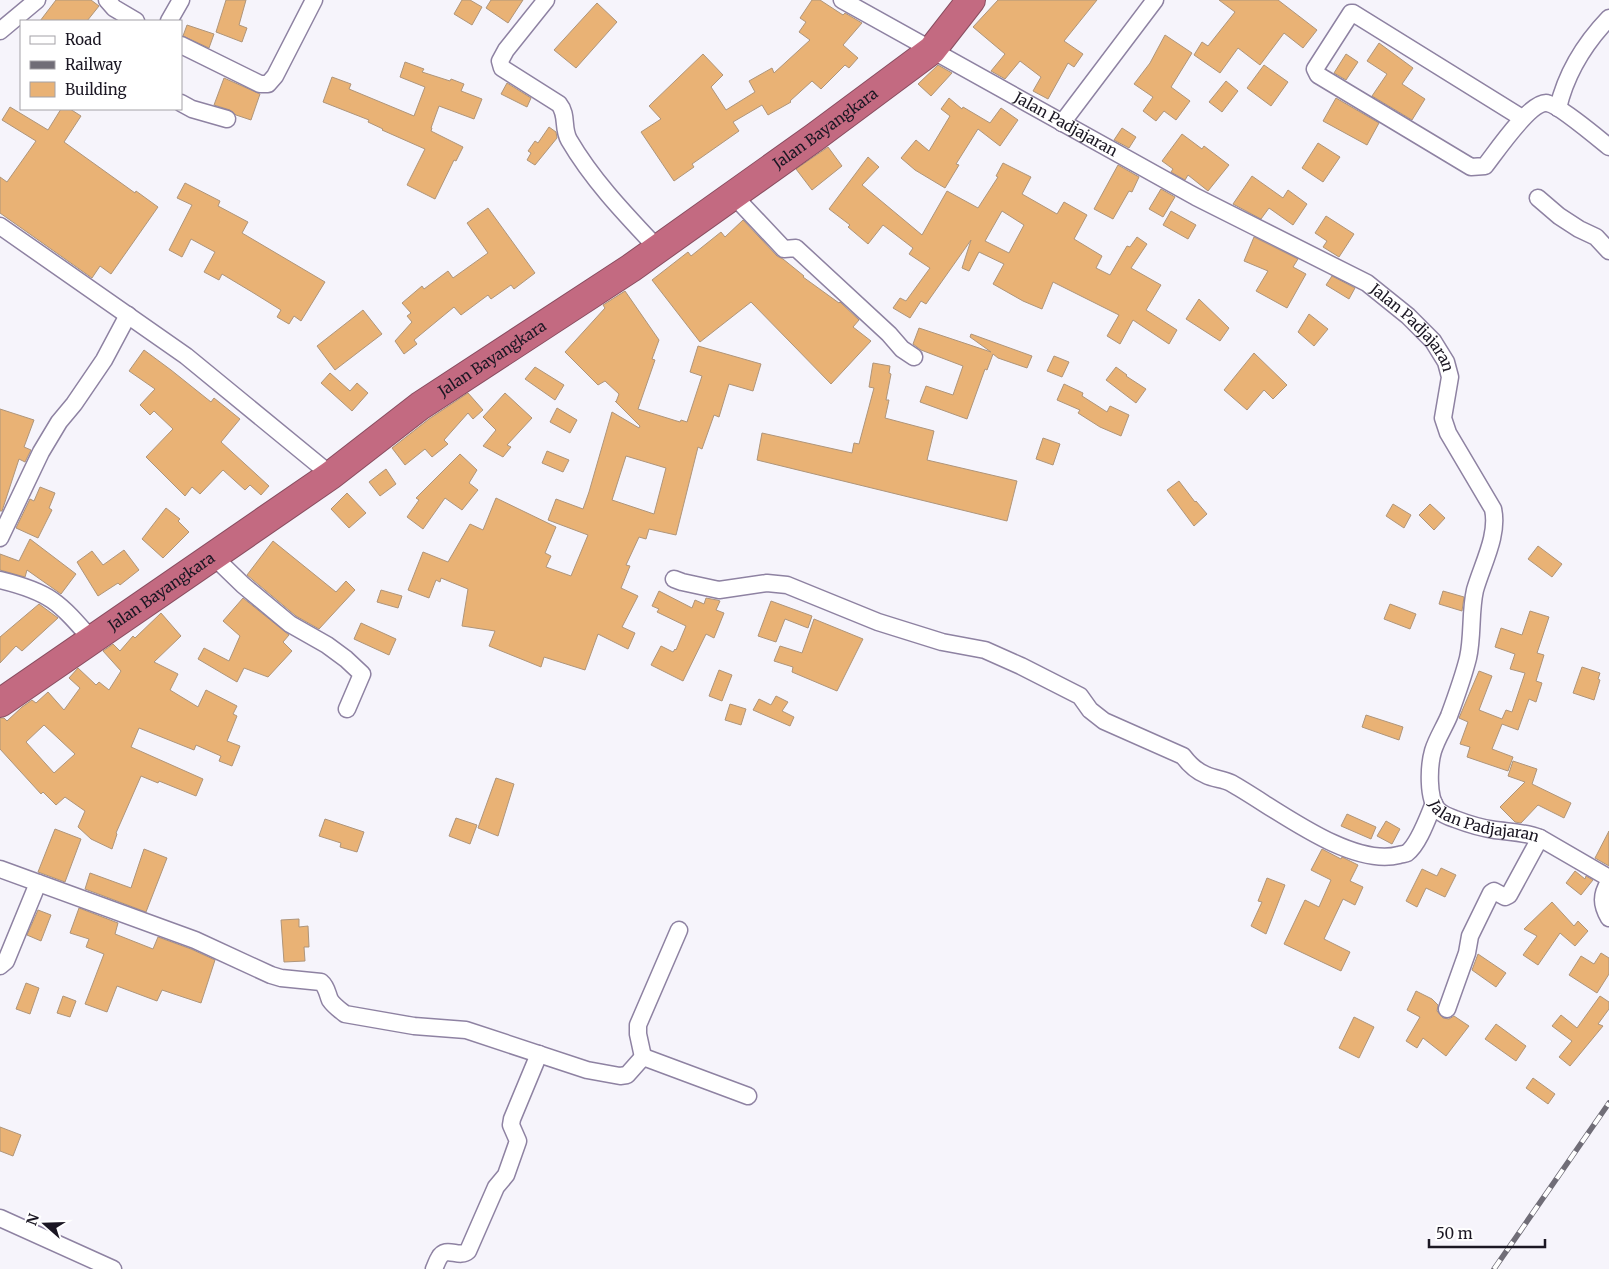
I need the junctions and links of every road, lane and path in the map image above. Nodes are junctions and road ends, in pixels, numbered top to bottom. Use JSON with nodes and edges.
{"nodes":[{"id":1,"x":37,"y":0,"type":"edge"},
{"id":2,"x":181,"y":0,"type":"edge"},
{"id":3,"x":314,"y":0,"type":"edge"},
{"id":4,"x":546,"y":0,"type":"edge"},
{"id":5,"x":842,"y":0,"type":"edge"},
{"id":6,"x":971,"y":0,"type":"edge"},
{"id":7,"x":1154,"y":0,"type":"edge"},
{"id":8,"x":111,"y":7,"type":"edge"},
{"id":9,"x":1609,"y":18,"type":"edge"},
{"id":10,"x":134,"y":20,"type":"edge"},
{"id":11,"x":170,"y":20,"type":"edge"},
{"id":12,"x":0,"y":31,"type":"edge"},
{"id":13,"x":182,"y":45,"type":"edge"},
{"id":14,"x":932,"y":50,"type":"junction"},
{"id":15,"x":182,"y":104,"type":"edge"},
{"id":16,"x":1558,"y":108,"type":"junction"},
{"id":17,"x":1522,"y":118,"type":"junction"},
{"id":18,"x":227,"y":119,"type":"dead end"},
{"id":19,"x":1062,"y":123,"type":"junction"},
{"id":20,"x":1609,"y":146,"type":"edge"},
{"id":21,"x":734,"y":196,"type":"junction"},
{"id":22,"x":1538,"y":198,"type":"dead end"},
{"id":23,"x":0,"y":226,"type":"edge"},
{"id":24,"x":658,"y":249,"type":"junction"},
{"id":25,"x":1609,"y":251,"type":"edge"},
{"id":26,"x":128,"y":315,"type":"junction"},
{"id":27,"x":914,"y":358,"type":"dead end"},
{"id":28,"x":331,"y":475,"type":"junction"},
{"id":29,"x":0,"y":538,"type":"edge"},
{"id":30,"x":213,"y":556,"type":"junction"},
{"id":31,"x":674,"y":579,"type":"dead end"},
{"id":32,"x":0,"y":580,"type":"edge"},
{"id":33,"x":92,"y":640,"type":"junction"},
{"id":34,"x":0,"y":702,"type":"edge"},
{"id":35,"x":347,"y":709,"type":"dead end"},
{"id":36,"x":1434,"y":803,"type":"junction"},
{"id":37,"x":1540,"y":838,"type":"junction"},
{"id":38,"x":0,"y":869,"type":"edge"},
{"id":39,"x":1609,"y":880,"type":"edge"},
{"id":40,"x":38,"y":883,"type":"junction"},
{"id":41,"x":1609,"y":918,"type":"edge"},
{"id":42,"x":680,"y":930,"type":"dead end"},
{"id":43,"x":0,"y":966,"type":"edge"},
{"id":44,"x":1447,"y":1009,"type":"dead end"},
{"id":45,"x":538,"y":1054,"type":"junction"},
{"id":46,"x":643,"y":1058,"type":"junction"},
{"id":47,"x":748,"y":1096,"type":"dead end"},
{"id":48,"x":0,"y":1218,"type":"edge"},
{"id":49,"x":112,"y":1269,"type":"edge"},
{"id":50,"x":434,"y":1269,"type":"edge"}],
"edges":[{"from":1,"to":12,"type":"street"},
{"from":2,"to":11,"type":"street"},
{"from":3,"to":13,"type":"street"},
{"from":4,"to":24,"type":"street"},
{"from":5,"to":14,"type":"street","name":"Jalan Padjajaran"},
{"from":6,"to":14,"type":"highway","name":"Jalan Bayangkara"},
{"from":7,"to":19,"type":"street"},
{"from":8,"to":10,"type":"street"},
{"from":9,"to":16,"type":"street"},
{"from":14,"to":19,"type":"street","name":"Jalan Padjajaran"},
{"from":14,"to":21,"type":"highway","name":"Jalan Bayangkara"},
{"from":15,"to":18,"type":"street"},
{"from":16,"to":17,"type":"street"},
{"from":16,"to":20,"type":"street"},
{"from":17,"to":17,"type":"street"},
{"from":19,"to":36,"type":"street","name":"Jalan Padjajaran"},
{"from":21,"to":24,"type":"highway","name":"Jalan Bayangkara"},
{"from":21,"to":27,"type":"street"},
{"from":22,"to":25,"type":"street"},
{"from":23,"to":26,"type":"street"},
{"from":24,"to":28,"type":"highway","name":"Jalan Bayangkara"},
{"from":26,"to":28,"type":"street"},
{"from":26,"to":29,"type":"street"},
{"from":28,"to":30,"type":"highway","name":"Jalan Bayangkara"},
{"from":30,"to":33,"type":"highway","name":"Jalan Bayangkara"},
{"from":30,"to":35,"type":"street"},
{"from":31,"to":36,"type":"street"},
{"from":32,"to":33,"type":"street"},
{"from":33,"to":34,"type":"highway","name":"Jalan Bayangkara"},
{"from":36,"to":37,"type":"street","name":"Jalan Padjajaran"},
{"from":37,"to":39,"type":"street","name":"Jalan Padjajaran"},
{"from":37,"to":44,"type":"street"},
{"from":38,"to":40,"type":"street"},
{"from":39,"to":41,"type":"street"},
{"from":40,"to":43,"type":"street"},
{"from":40,"to":45,"type":"street"},
{"from":42,"to":46,"type":"street"},
{"from":45,"to":46,"type":"street"},
{"from":45,"to":50,"type":"street"},
{"from":46,"to":47,"type":"street"},
{"from":48,"to":49,"type":"street"}]}
